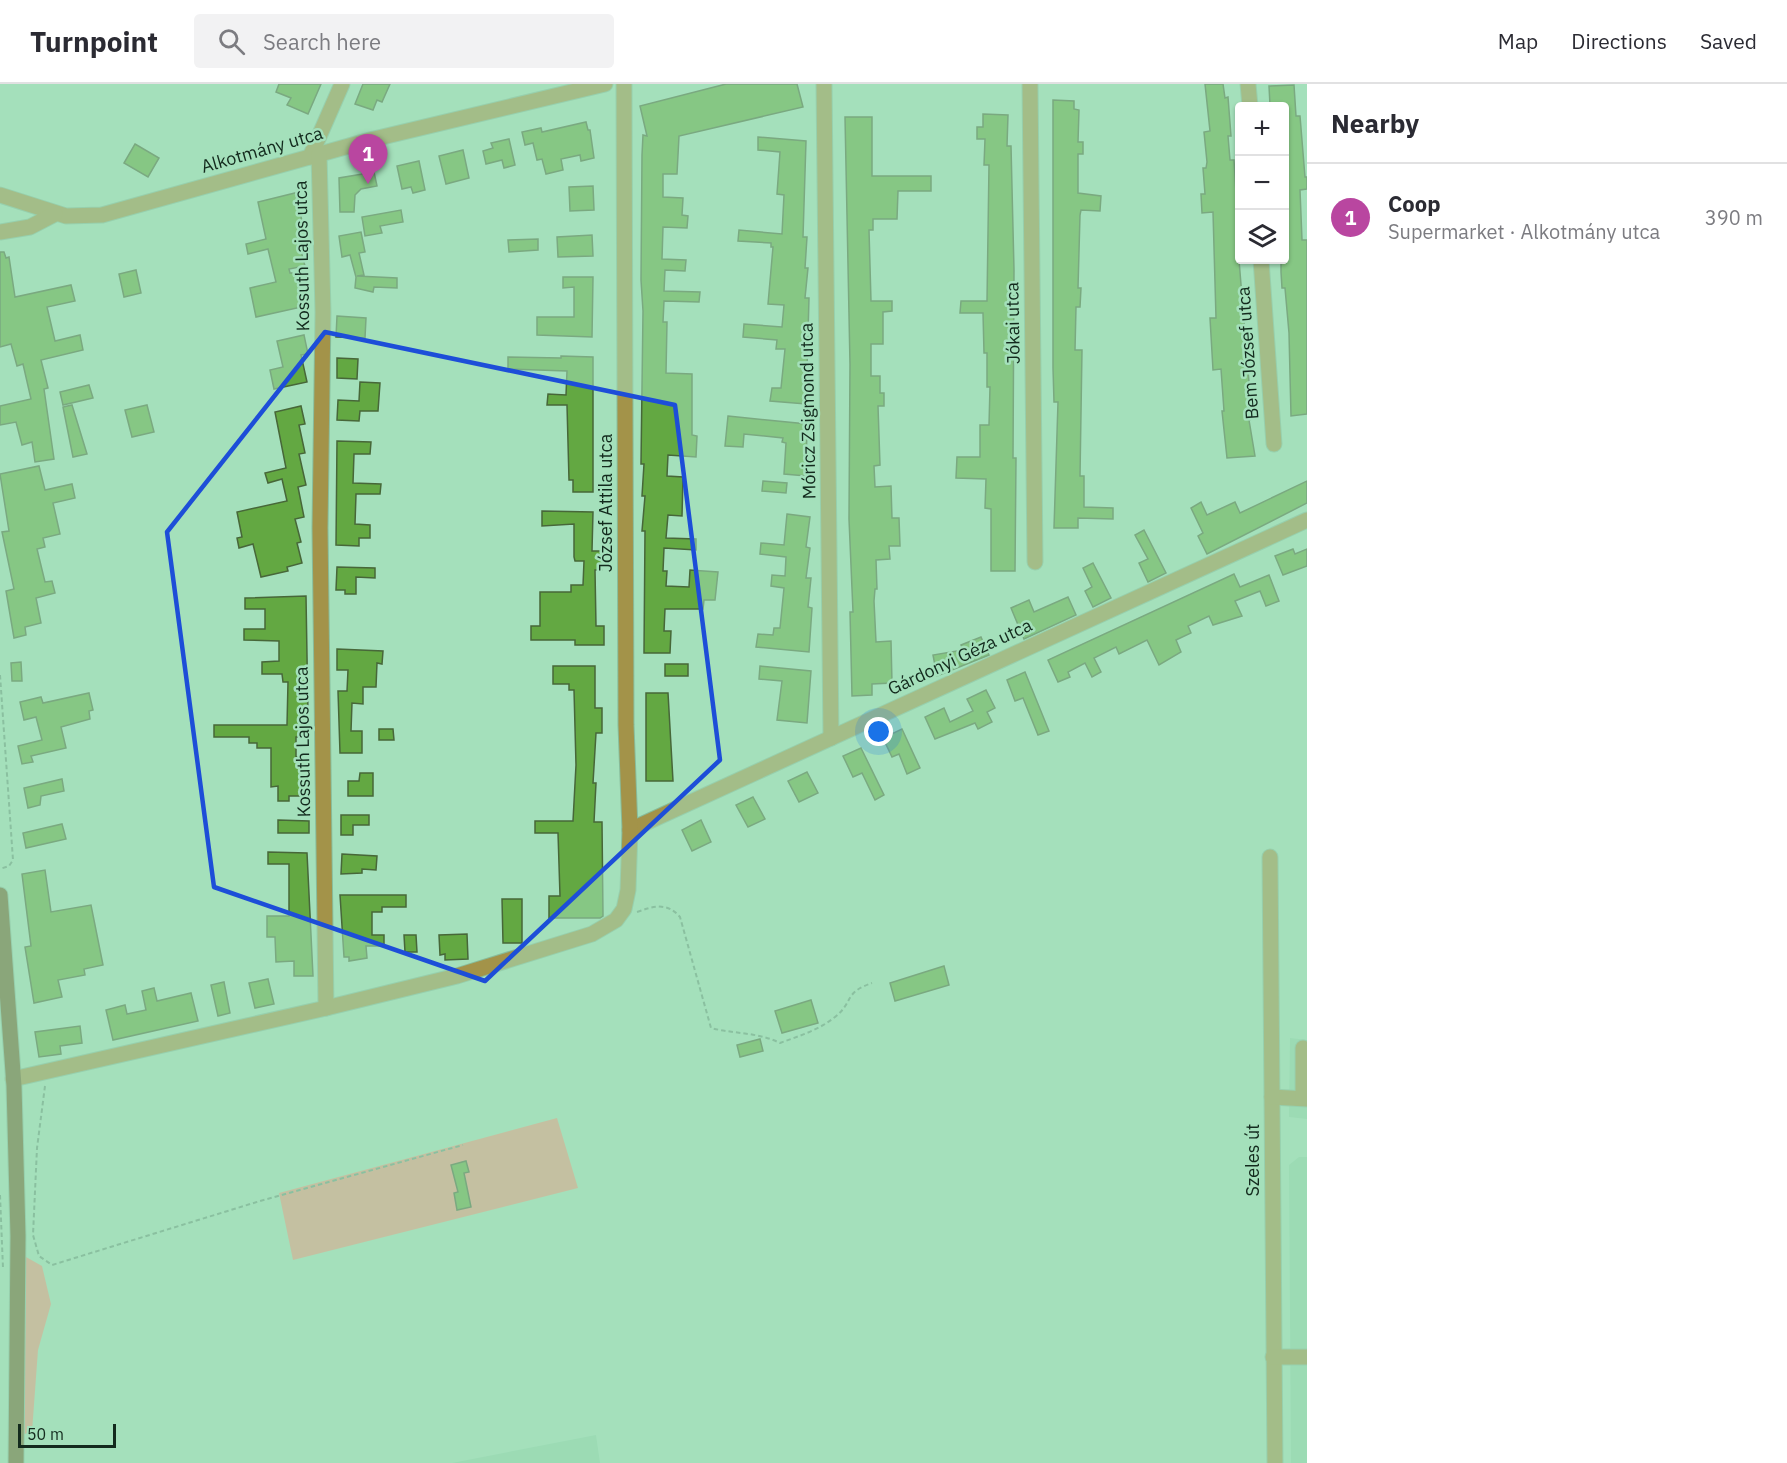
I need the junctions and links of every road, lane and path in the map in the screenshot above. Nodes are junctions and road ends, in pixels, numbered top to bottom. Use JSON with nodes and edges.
{"nodes":[{"id":1,"x":342,"y":84,"type":"edge"},
{"id":2,"x":605,"y":84,"type":"edge"},
{"id":3,"x":624,"y":84,"type":"edge"},
{"id":4,"x":824,"y":84,"type":"edge"},
{"id":5,"x":1030,"y":84,"type":"edge"},
{"id":6,"x":1248,"y":84,"type":"edge"},
{"id":7,"x":1250,"y":102,"type":"edge"},
{"id":8,"x":314,"y":156,"type":"junction"},
{"id":9,"x":0,"y":195,"type":"edge"},
{"id":10,"x":56,"y":214,"type":"junction"},
{"id":11,"x":0,"y":231,"type":"edge"},
{"id":12,"x":1261,"y":264,"type":"edge"},
{"id":13,"x":1274,"y":444,"type":"dead end"},
{"id":14,"x":1307,"y":520,"type":"edge"},
{"id":15,"x":1035,"y":562,"type":"dead end"},
{"id":16,"x":0,"y":675,"type":"edge"},
{"id":17,"x":831,"y":738,"type":"junction"},
{"id":18,"x":630,"y":830,"type":"junction"},
{"id":19,"x":1270,"y":856,"type":"dead end"},
{"id":20,"x":0,"y":869,"type":"edge"},
{"id":21,"x":0,"y":895,"type":"edge"},
{"id":22,"x":616,"y":920,"type":"junction"},
{"id":23,"x":872,"y":983,"type":"dead end"},
{"id":24,"x":326,"y":1008,"type":"junction"},
{"id":25,"x":5,"y":1048,"type":"edge"},
{"id":26,"x":1303,"y":1048,"type":"dead end"},
{"id":27,"x":40,"y":1074,"type":"junction"},
{"id":28,"x":13,"y":1079,"type":"junction"},
{"id":29,"x":1272,"y":1097,"type":"junction"},
{"id":30,"x":1305,"y":1099,"type":"edge"},
{"id":31,"x":462,"y":1145,"type":"dead end"},
{"id":32,"x":1273,"y":1357,"type":"junction"},
{"id":33,"x":1307,"y":1357,"type":"edge"},
{"id":34,"x":16,"y":1463,"type":"edge"},
{"id":35,"x":1275,"y":1463,"type":"edge"}],
"edges":[{"from":1,"to":8,"type":"street"},
{"from":2,"to":8,"type":"street","name":"Alkotmány utca"},
{"from":3,"to":18,"type":"street","name":"József Attila utca"},
{"from":4,"to":17,"type":"street","name":"Móricz Zsigmond utca"},
{"from":5,"to":15,"type":"street","name":"Jókai utca"},
{"from":6,"to":7,"type":"street"},
{"from":8,"to":10,"type":"street","name":"Alkotmány utca"},
{"from":8,"to":24,"type":"street","name":"Kossuth Lajos utca"},
{"from":9,"to":10,"type":"street","name":"Alkotmány utca"},
{"from":10,"to":11,"type":"street"},
{"from":12,"to":13,"type":"street","name":"Bem József utca"},
{"from":14,"to":17,"type":"street","name":"Gárdonyi Géza utca"},
{"from":16,"to":20,"type":"path"},
{"from":17,"to":18,"type":"street","name":"Gárdonyi Géza utca"},
{"from":18,"to":22,"type":"street","name":"József Attila utca"},
{"from":19,"to":29,"type":"street","name":"Szeles út"},
{"from":21,"to":25,"type":"main road"},
{"from":22,"to":23,"type":"path"},
{"from":22,"to":24,"type":"street"},
{"from":24,"to":27,"type":"street"},
{"from":25,"to":28,"type":"main road"},
{"from":26,"to":30,"type":"street"},
{"from":27,"to":28,"type":"street"},
{"from":27,"to":31,"type":"path"},
{"from":28,"to":34,"type":"main road"},
{"from":29,"to":30,"type":"street"},
{"from":29,"to":32,"type":"street","name":"Szeles út"},
{"from":32,"to":33,"type":"street"},
{"from":32,"to":35,"type":"street","name":"Szeles út"}]}
